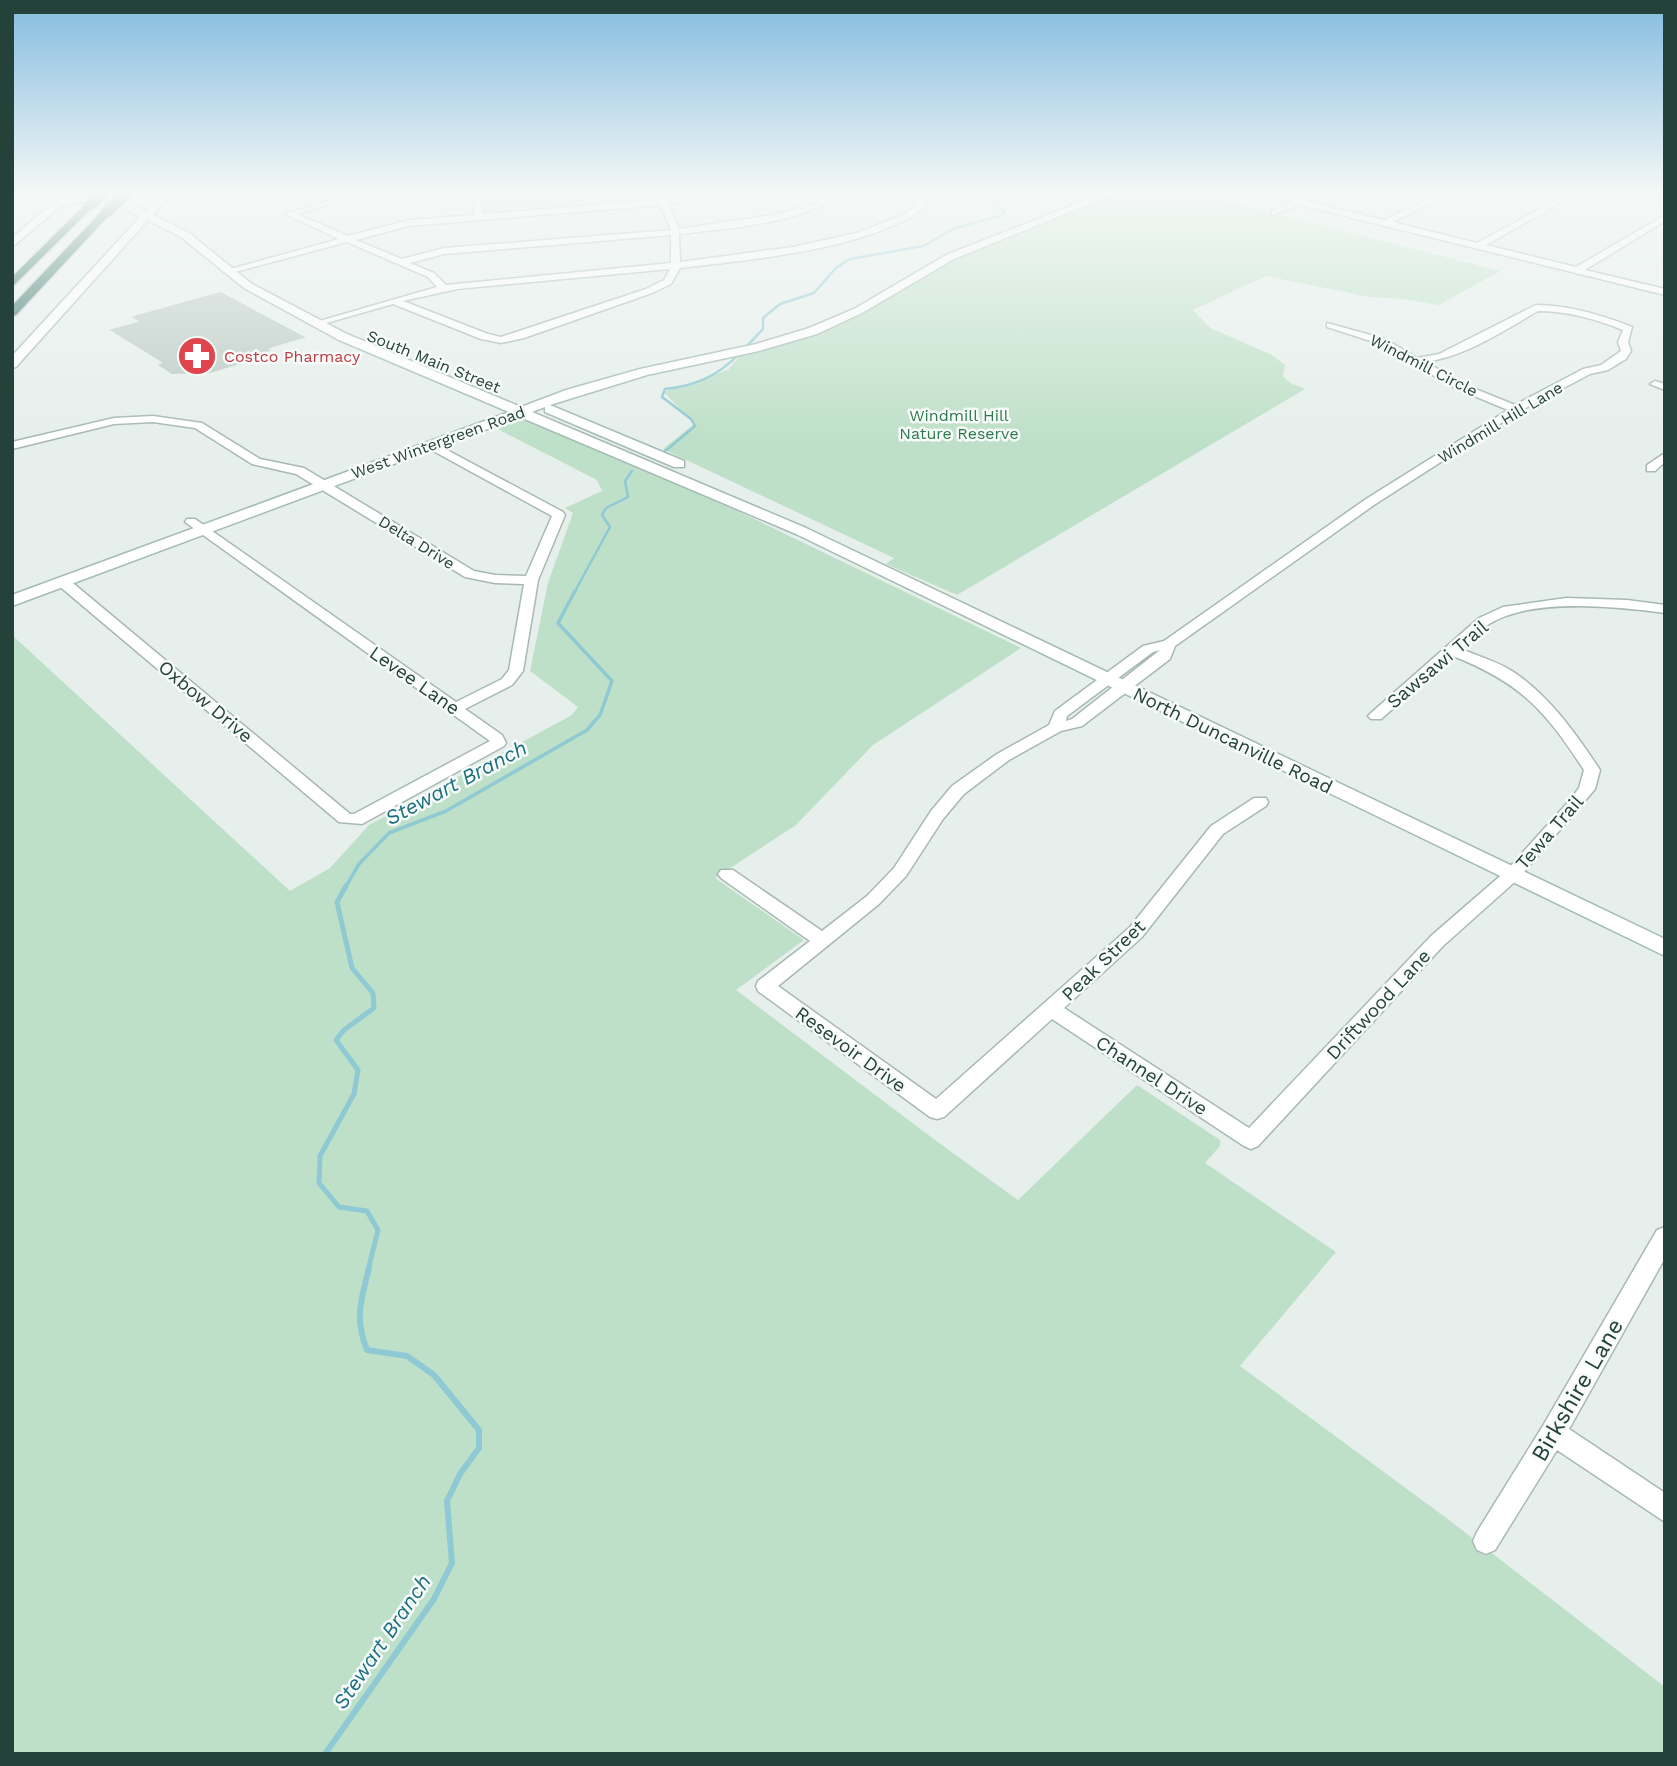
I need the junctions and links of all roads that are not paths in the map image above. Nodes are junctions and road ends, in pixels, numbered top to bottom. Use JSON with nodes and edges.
{"nodes":[{"id":1,"x":49,"y":273,"type":"edge"},
{"id":2,"x":93,"y":273,"type":"edge"},
{"id":3,"x":232,"y":273,"type":"edge"},
{"id":4,"x":250,"y":273,"type":"edge"},
{"id":5,"x":427,"y":273,"type":"edge"},
{"id":6,"x":598,"y":273,"type":"edge"},
{"id":7,"x":673,"y":273,"type":"edge"},
{"id":8,"x":921,"y":273,"type":"edge"},
{"id":9,"x":1591,"y":273,"type":"edge"},
{"id":10,"x":444,"y":288,"type":"junction"},
{"id":11,"x":281,"y":292,"type":"junction"},
{"id":12,"x":1665,"y":292,"type":"edge"},
{"id":13,"x":267,"y":295,"type":"junction"},
{"id":14,"x":395,"y":301,"type":"junction"},
{"id":15,"x":869,"y":303,"type":"junction"},
{"id":16,"x":12,"y":313,"type":"edge"},
{"id":17,"x":337,"y":319,"type":"junction"},
{"id":18,"x":319,"y":324,"type":"junction"},
{"id":19,"x":1331,"y":325,"type":"dead end"},
{"id":20,"x":414,"y":353,"type":"junction"},
{"id":21,"x":712,"y":356,"type":"junction"},
{"id":22,"x":397,"y":359,"type":"junction"},
{"id":23,"x":1415,"y":361,"type":"junction"},
{"id":24,"x":12,"y":364,"type":"edge"},
{"id":25,"x":430,"y":373,"type":"junction"},
{"id":26,"x":474,"y":377,"type":"junction"},
{"id":27,"x":523,"y":405,"type":"junction"},
{"id":28,"x":1516,"y":409,"type":"junction"},
{"id":29,"x":430,"y":445,"type":"junction"},
{"id":30,"x":12,"y":446,"type":"edge"},
{"id":31,"x":1665,"y":456,"type":"edge"},
{"id":32,"x":687,"y":467,"type":"junction"},
{"id":33,"x":1651,"y":468,"type":"dead end"},
{"id":34,"x":670,"y":475,"type":"junction"},
{"id":35,"x":318,"y":481,"type":"junction"},
{"id":36,"x":197,"y":526,"type":"junction"},
{"id":37,"x":801,"y":531,"type":"junction"},
{"id":38,"x":531,"y":580,"type":"junction"},
{"id":39,"x":63,"y":582,"type":"junction"},
{"id":40,"x":12,"y":588,"type":"edge"},
{"id":41,"x":12,"y":601,"type":"edge"},
{"id":42,"x":1665,"y":610,"type":"edge"},
{"id":43,"x":1452,"y":650,"type":"junction"},
{"id":44,"x":1114,"y":683,"type":"junction"},
{"id":45,"x":455,"y":708,"type":"junction"},
{"id":46,"x":1376,"y":716,"type":"dead end"},
{"id":47,"x":1260,"y":802,"type":"dead end"},
{"id":48,"x":349,"y":819,"type":"joint"},
{"id":49,"x":727,"y":874,"type":"dead end"},
{"id":50,"x":1512,"y":874,"type":"junction"},
{"id":51,"x":823,"y":940,"type":"junction"},
{"id":52,"x":1665,"y":948,"type":"edge"},
{"id":53,"x":765,"y":986,"type":"joint"},
{"id":54,"x":1052,"y":1010,"type":"junction"},
{"id":55,"x":937,"y":1111,"type":"joint"},
{"id":56,"x":1251,"y":1140,"type":"joint"},
{"id":57,"x":1662,"y":1247,"type":"edge"},
{"id":58,"x":1553,"y":1433,"type":"junction"},
{"id":59,"x":1665,"y":1509,"type":"edge"},
{"id":60,"x":1486,"y":1541,"type":"dead end"}],
"edges":[{"from":1,"to":16,"type":"highway","bridge":true},
{"from":2,"to":24,"type":"street"},
{"from":3,"to":13,"type":"street","name":"South Main Street"},
{"from":4,"to":11,"type":"street","name":"South Main Street"},
{"from":5,"to":10,"type":"street"},
{"from":6,"to":10,"type":"street"},
{"from":7,"to":14,"type":"street"},
{"from":8,"to":15,"type":"street","name":"West Wintergreen Road"},
{"from":9,"to":12,"type":"street"},
{"from":10,"to":14,"type":"street"},
{"from":11,"to":13,"type":"street"},
{"from":11,"to":17,"type":"street","name":"South Main Street"},
{"from":13,"to":18,"type":"street","name":"South Main Street"},
{"from":14,"to":17,"type":"street"},
{"from":15,"to":21,"type":"street","name":"West Wintergreen Road"},
{"from":15,"to":21,"type":"street","name":"West Wintergreen Road"},
{"from":17,"to":18,"type":"street"},
{"from":17,"to":20,"type":"street","name":"South Main Street"},
{"from":18,"to":22,"type":"street","name":"South Main Street"},
{"from":19,"to":23,"type":"street","name":"Windmill Circle"},
{"from":20,"to":22,"type":"street"},
{"from":20,"to":26,"type":"street","name":"South Main Street"},
{"from":21,"to":27,"type":"street","name":"West Wintergreen Road"},
{"from":22,"to":25,"type":"street","name":"South Main Street"},
{"from":23,"to":28,"type":"street","name":"Windmill Circle"},
{"from":23,"to":28,"type":"street","name":"Windmill Hill Lane"},
{"from":25,"to":26,"type":"street"},
{"from":25,"to":27,"type":"street","name":"South Main Street"},
{"from":26,"to":27,"type":"street","name":"South Main Street"},
{"from":27,"to":29,"type":"street","name":"West Wintergreen Road"},
{"from":27,"to":32,"type":"street","name":"South Main Street"},
{"from":27,"to":34,"type":"street","name":"South Main Street"},
{"from":27,"to":35,"type":"street","name":"West Wintergreen Road"},
{"from":28,"to":44,"type":"street","name":"Windmill Hill Lane"},
{"from":29,"to":35,"type":"street","name":"West Wintergreen Road"},
{"from":29,"to":38,"type":"street"},
{"from":30,"to":35,"type":"street","name":"Delta Drive"},
{"from":31,"to":33,"type":"street"},
{"from":32,"to":34,"type":"street"},
{"from":32,"to":37,"type":"street","name":"North Duncanville Road"},
{"from":34,"to":37,"type":"street","name":"North Duncanville Road"},
{"from":35,"to":36,"type":"street","name":"West Wintergreen Road"},
{"from":35,"to":38,"type":"street","name":"Delta Drive"},
{"from":36,"to":39,"type":"street","name":"West Wintergreen Road"},
{"from":36,"to":40,"type":"street","name":"West Wintergreen Road"},
{"from":36,"to":45,"type":"street","name":"Levee Lane"},
{"from":37,"to":44,"type":"street","name":"North Duncanville Road"},
{"from":38,"to":45,"type":"street"},
{"from":39,"to":41,"type":"street","name":"West Wintergreen Road"},
{"from":39,"to":48,"type":"street","name":"Oxbow Drive"},
{"from":42,"to":43,"type":"street","name":"Sawsawi Trail"},
{"from":43,"to":46,"type":"street","name":"Sawsawi Trail"},
{"from":43,"to":50,"type":"street","name":"Tewa Trail"},
{"from":44,"to":50,"type":"street","name":"North Duncanville Road"},
{"from":44,"to":51,"type":"street","name":"Windmill Hill Lane"},
{"from":45,"to":48,"type":"street","name":"Levee Lane"},
{"from":47,"to":54,"type":"street","name":"Peak Street"},
{"from":49,"to":51,"type":"street"},
{"from":50,"to":52,"type":"street","name":"North Duncanville Road"},
{"from":50,"to":56,"type":"street","name":"Driftwood Lane"},
{"from":51,"to":53,"type":"street","name":"Windmill Hill Lane"},
{"from":53,"to":55,"type":"street","name":"Resevoir Drive"},
{"from":54,"to":55,"type":"street","name":"Peak Street"},
{"from":54,"to":56,"type":"street","name":"Channel Drive"},
{"from":57,"to":58,"type":"street","name":"Birkshire Lane"},
{"from":58,"to":59,"type":"street"},
{"from":58,"to":60,"type":"street","name":"Birkshire Lane"}]}
